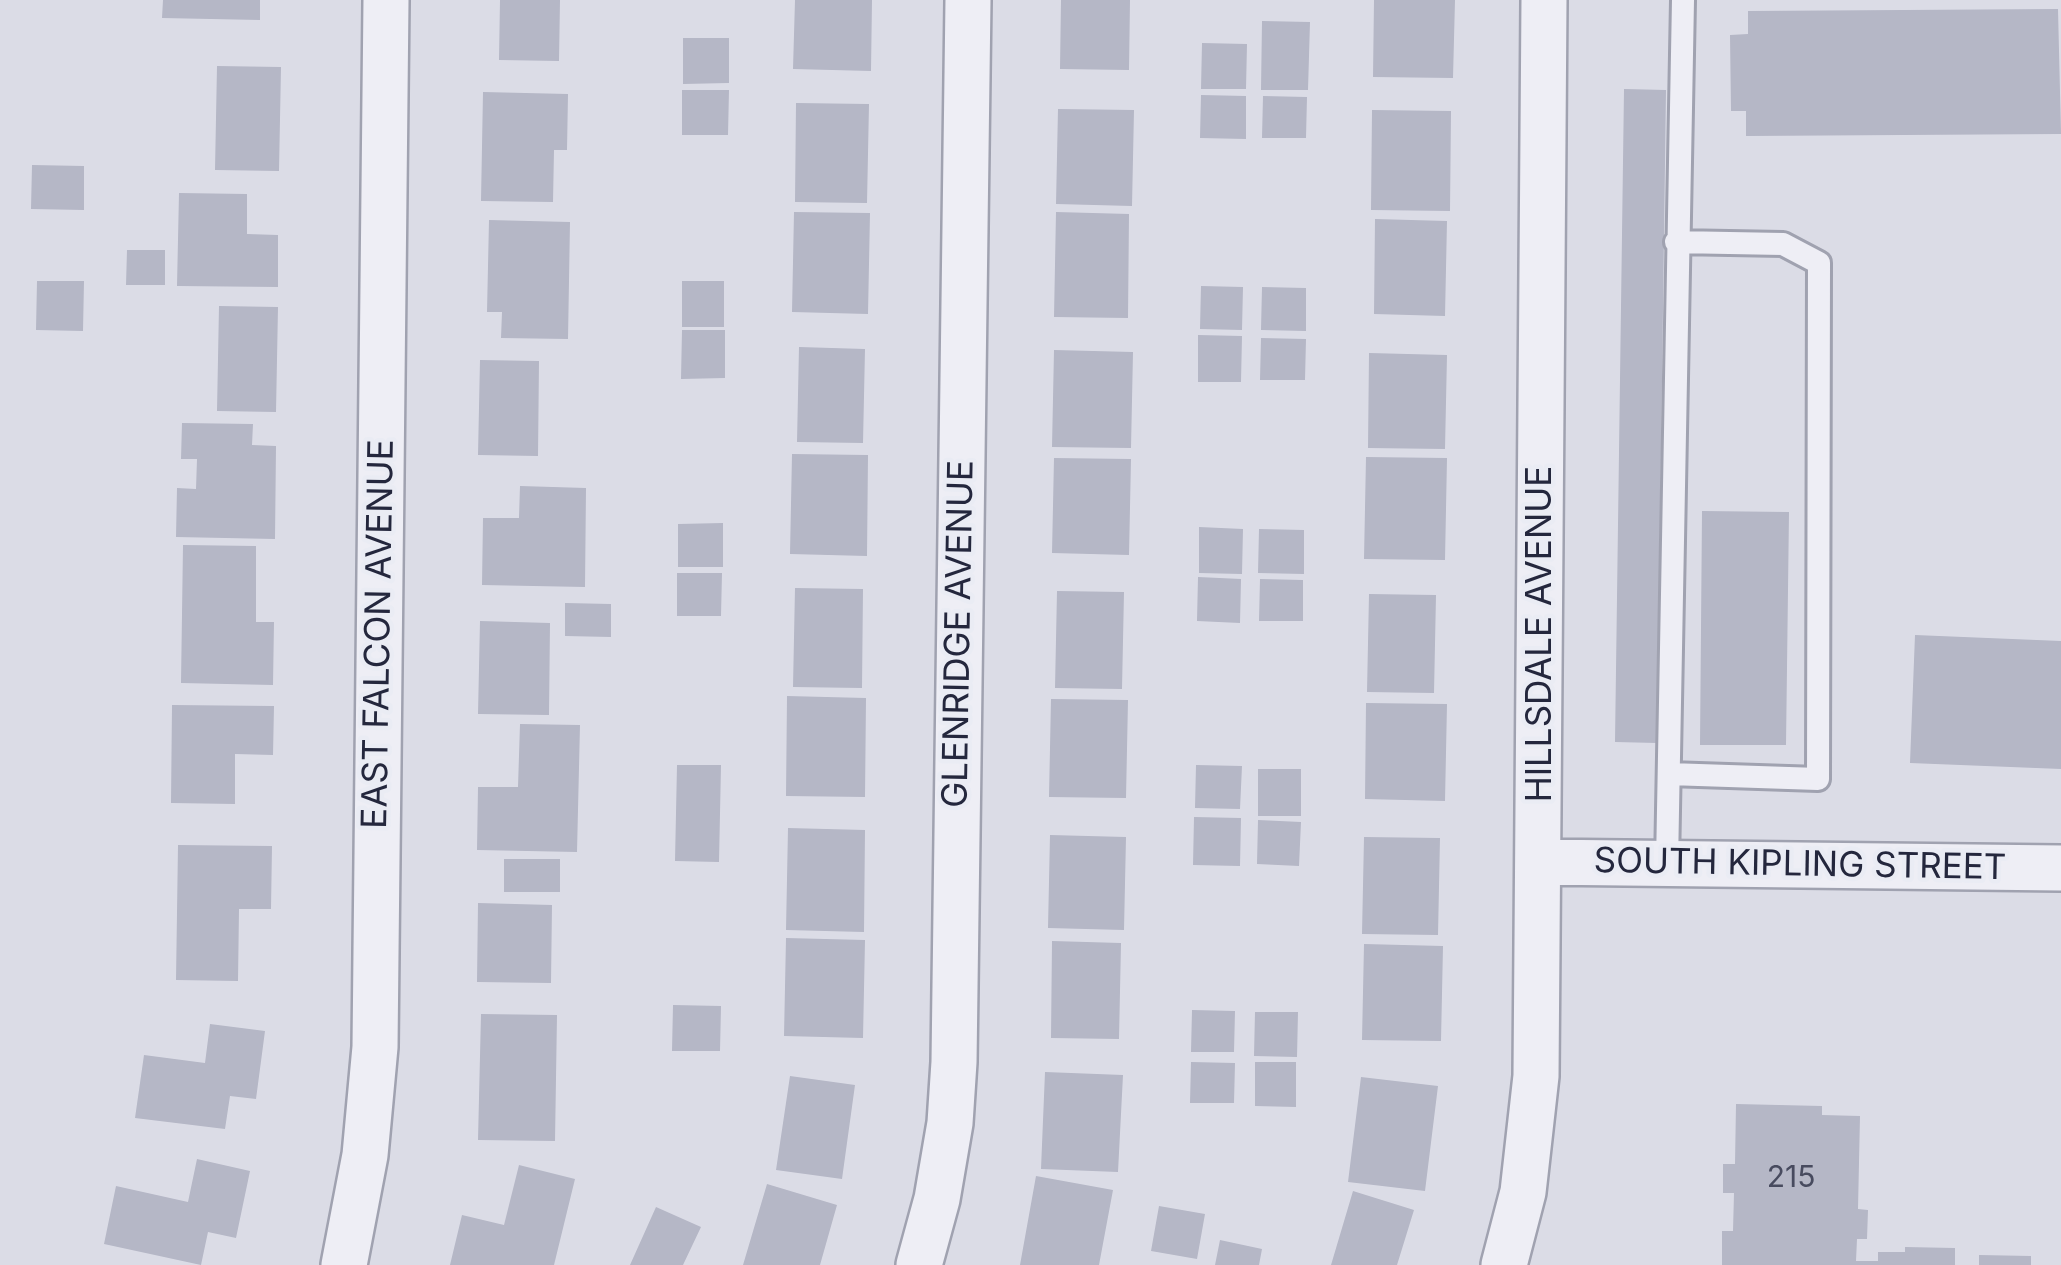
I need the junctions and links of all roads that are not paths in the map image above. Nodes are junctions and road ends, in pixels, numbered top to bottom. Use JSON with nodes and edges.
{"nodes":[{"id":1,"x":386,"y":0,"type":"edge"},
{"id":2,"x":968,"y":0,"type":"edge"},
{"id":3,"x":1544,"y":0,"type":"edge"},
{"id":4,"x":1683,"y":0,"type":"edge"},
{"id":5,"x":1676,"y":242,"type":"junction"},
{"id":6,"x":1669,"y":774,"type":"junction"},
{"id":7,"x":1538,"y":862,"type":"junction"},
{"id":8,"x":1667,"y":864,"type":"junction"},
{"id":9,"x":2061,"y":868,"type":"edge"},
{"id":10,"x":344,"y":1265,"type":"edge"},
{"id":11,"x":920,"y":1265,"type":"edge"},
{"id":12,"x":1504,"y":1265,"type":"edge"}],
"edges":[{"from":1,"to":10,"type":"street","name":"EAST FALCON AVENUE"},
{"from":2,"to":11,"type":"street","name":"GLENRIDGE AVENUE"},
{"from":3,"to":7,"type":"street","name":"HILLSDALE AVENUE"},
{"from":4,"to":5,"type":"lane"},
{"from":5,"to":6,"type":"lane"},
{"from":5,"to":6,"type":"lane"},
{"from":6,"to":8,"type":"lane"},
{"from":7,"to":8,"type":"street","name":"SOUTH KIPLING STREET"},
{"from":7,"to":12,"type":"street","name":"HILLSDALE AVENUE"},
{"from":8,"to":9,"type":"street","name":"SOUTH KIPLING STREET"}]}
